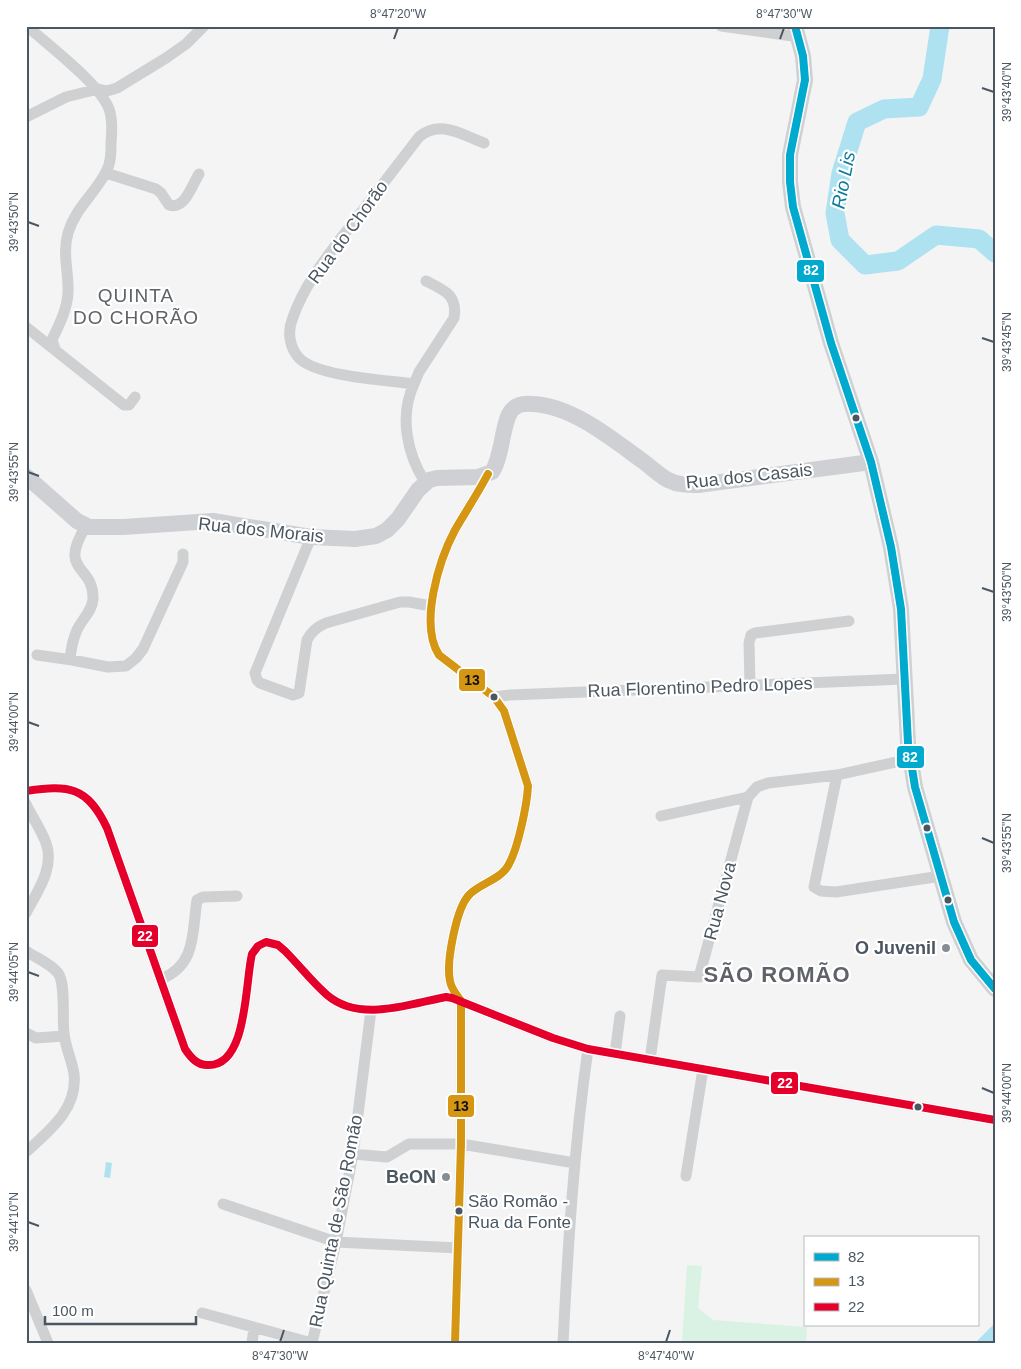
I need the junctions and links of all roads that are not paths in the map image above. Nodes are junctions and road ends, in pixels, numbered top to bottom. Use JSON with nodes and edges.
{"nodes":[{"id":1,"x":27,"y":26,"type":"edge"},
{"id":2,"x":204,"y":26,"type":"edge"},
{"id":3,"x":721,"y":26,"type":"edge"},
{"id":4,"x":797,"y":32,"type":"edge"},
{"id":5,"x":98,"y":89,"type":"junction"},
{"id":6,"x":26,"y":117,"type":"edge"},
{"id":7,"x":484,"y":143,"type":"dead end"},
{"id":8,"x":106,"y":173,"type":"junction"},
{"id":9,"x":199,"y":174,"type":"dead end"},
{"id":10,"x":426,"y":281,"type":"dead end"},
{"id":11,"x":26,"y":327,"type":"edge"},
{"id":12,"x":55,"y":349,"type":"junction"},
{"id":13,"x":414,"y":384,"type":"junction"},
{"id":14,"x":135,"y":397,"type":"dead end"},
{"id":15,"x":871,"y":462,"type":"junction"},
{"id":16,"x":488,"y":474,"type":"junction"},
{"id":17,"x":26,"y":476,"type":"edge"},
{"id":18,"x":426,"y":482,"type":"junction"},
{"id":19,"x":86,"y":526,"type":"junction"},
{"id":20,"x":311,"y":537,"type":"junction"},
{"id":21,"x":183,"y":554,"type":"dead end"},
{"id":22,"x":431,"y":606,"type":"junction"},
{"id":23,"x":849,"y":620,"type":"dead end"},
{"id":24,"x":37,"y":656,"type":"dead end"},
{"id":25,"x":70,"y":660,"type":"junction"},
{"id":26,"x":905,"y":679,"type":"junction"},
{"id":27,"x":750,"y":685,"type":"junction"},
{"id":28,"x":494,"y":697,"type":"junction"},
{"id":29,"x":910,"y":759,"type":"junction"},
{"id":30,"x":837,"y":775,"type":"junction"},
{"id":31,"x":26,"y":791,"type":"edge"},
{"id":32,"x":748,"y":797,"type":"junction"},
{"id":33,"x":26,"y":804,"type":"edge"},
{"id":34,"x":661,"y":816,"type":"dead end"},
{"id":35,"x":941,"y":876,"type":"junction"},
{"id":36,"x":237,"y":896,"type":"dead end"},
{"id":37,"x":26,"y":913,"type":"edge"},
{"id":38,"x":26,"y":951,"type":"edge"},
{"id":39,"x":161,"y":979,"type":"junction"},
{"id":40,"x":995,"y":989,"type":"edge"},
{"id":41,"x":461,"y":1001,"type":"junction"},
{"id":42,"x":371,"y":1010,"type":"junction"},
{"id":43,"x":620,"y":1016,"type":"dead end"},
{"id":44,"x":26,"y":1034,"type":"edge"},
{"id":45,"x":64,"y":1036,"type":"junction"},
{"id":46,"x":588,"y":1050,"type":"junction"},
{"id":47,"x":615,"y":1054,"type":"junction"},
{"id":48,"x":650,"y":1060,"type":"junction"},
{"id":49,"x":703,"y":1069,"type":"junction"},
{"id":50,"x":995,"y":1120,"type":"edge"},
{"id":51,"x":460,"y":1144,"type":"junction"},
{"id":52,"x":26,"y":1152,"type":"edge"},
{"id":53,"x":353,"y":1154,"type":"junction"},
{"id":54,"x":575,"y":1163,"type":"junction"},
{"id":55,"x":686,"y":1176,"type":"dead end"},
{"id":56,"x":222,"y":1204,"type":"dead end"},
{"id":57,"x":336,"y":1242,"type":"junction"},
{"id":58,"x":458,"y":1248,"type":"junction"},
{"id":59,"x":26,"y":1290,"type":"edge"},
{"id":60,"x":202,"y":1313,"type":"dead end"},
{"id":61,"x":254,"y":1328,"type":"junction"},
{"id":62,"x":48,"y":1343,"type":"edge"},
{"id":63,"x":252,"y":1343,"type":"edge"},
{"id":64,"x":312,"y":1343,"type":"edge"},
{"id":65,"x":455,"y":1343,"type":"edge"},
{"id":66,"x":563,"y":1343,"type":"edge"}],
"edges":[{"from":1,"to":5,"type":"street"},
{"from":2,"to":5,"type":"street"},
{"from":3,"to":4,"type":"street"},
{"from":4,"to":15,"type":"main road"},
{"from":5,"to":6,"type":"street"},
{"from":5,"to":8,"type":"street"},
{"from":7,"to":13,"type":"street","name":"Rua do Chorão"},
{"from":8,"to":9,"type":"street"},
{"from":8,"to":12,"type":"street"},
{"from":10,"to":13,"type":"street"},
{"from":11,"to":12,"type":"street"},
{"from":12,"to":14,"type":"street"},
{"from":13,"to":18,"type":"street"},
{"from":15,"to":16,"type":"main road","name":"Rua dos Casais"},
{"from":15,"to":26,"type":"main road"},
{"from":16,"to":18,"type":"main road"},
{"from":16,"to":22,"type":"street"},
{"from":17,"to":19,"type":"main road"},
{"from":18,"to":20,"type":"main road","name":"Rua dos Morais"},
{"from":19,"to":20,"type":"main road","name":"Rua dos Morais"},
{"from":19,"to":25,"type":"street"},
{"from":20,"to":22,"type":"street"},
{"from":21,"to":25,"type":"street"},
{"from":22,"to":28,"type":"street"},
{"from":23,"to":27,"type":"street"},
{"from":24,"to":25,"type":"street"},
{"from":26,"to":27,"type":"street","name":"Rua Florentino Pedro Lopes"},
{"from":26,"to":29,"type":"main road"},
{"from":27,"to":28,"type":"street","name":"Rua Florentino Pedro Lopes"},
{"from":28,"to":41,"type":"street"},
{"from":29,"to":30,"type":"street"},
{"from":29,"to":35,"type":"main road"},
{"from":30,"to":32,"type":"street"},
{"from":30,"to":35,"type":"street"},
{"from":31,"to":39,"type":"street"},
{"from":32,"to":34,"type":"street"},
{"from":32,"to":48,"type":"street","name":"Rua Nova"},
{"from":33,"to":37,"type":"street"},
{"from":35,"to":40,"type":"main road"},
{"from":36,"to":39,"type":"street"},
{"from":38,"to":45,"type":"street"},
{"from":39,"to":42,"type":"street"},
{"from":41,"to":42,"type":"street"},
{"from":41,"to":46,"type":"street"},
{"from":41,"to":51,"type":"street"},
{"from":42,"to":53,"type":"street","name":"Rua Quinta de São Romão"},
{"from":43,"to":47,"type":"street"},
{"from":44,"to":45,"type":"street"},
{"from":45,"to":52,"type":"street"},
{"from":46,"to":47,"type":"street"},
{"from":46,"to":54,"type":"street"},
{"from":47,"to":48,"type":"street"},
{"from":48,"to":49,"type":"street"},
{"from":49,"to":50,"type":"street"},
{"from":49,"to":55,"type":"street"},
{"from":51,"to":53,"type":"street"},
{"from":51,"to":54,"type":"street"},
{"from":51,"to":58,"type":"street"},
{"from":53,"to":57,"type":"street","name":"Rua Quinta de São Romão"},
{"from":54,"to":66,"type":"street"},
{"from":56,"to":57,"type":"street"},
{"from":57,"to":58,"type":"street"},
{"from":57,"to":64,"type":"street","name":"Rua Quinta de São Romão"},
{"from":58,"to":65,"type":"street"},
{"from":59,"to":62,"type":"street"},
{"from":60,"to":61,"type":"street"},
{"from":61,"to":63,"type":"street"},
{"from":61,"to":64,"type":"street"}]}
